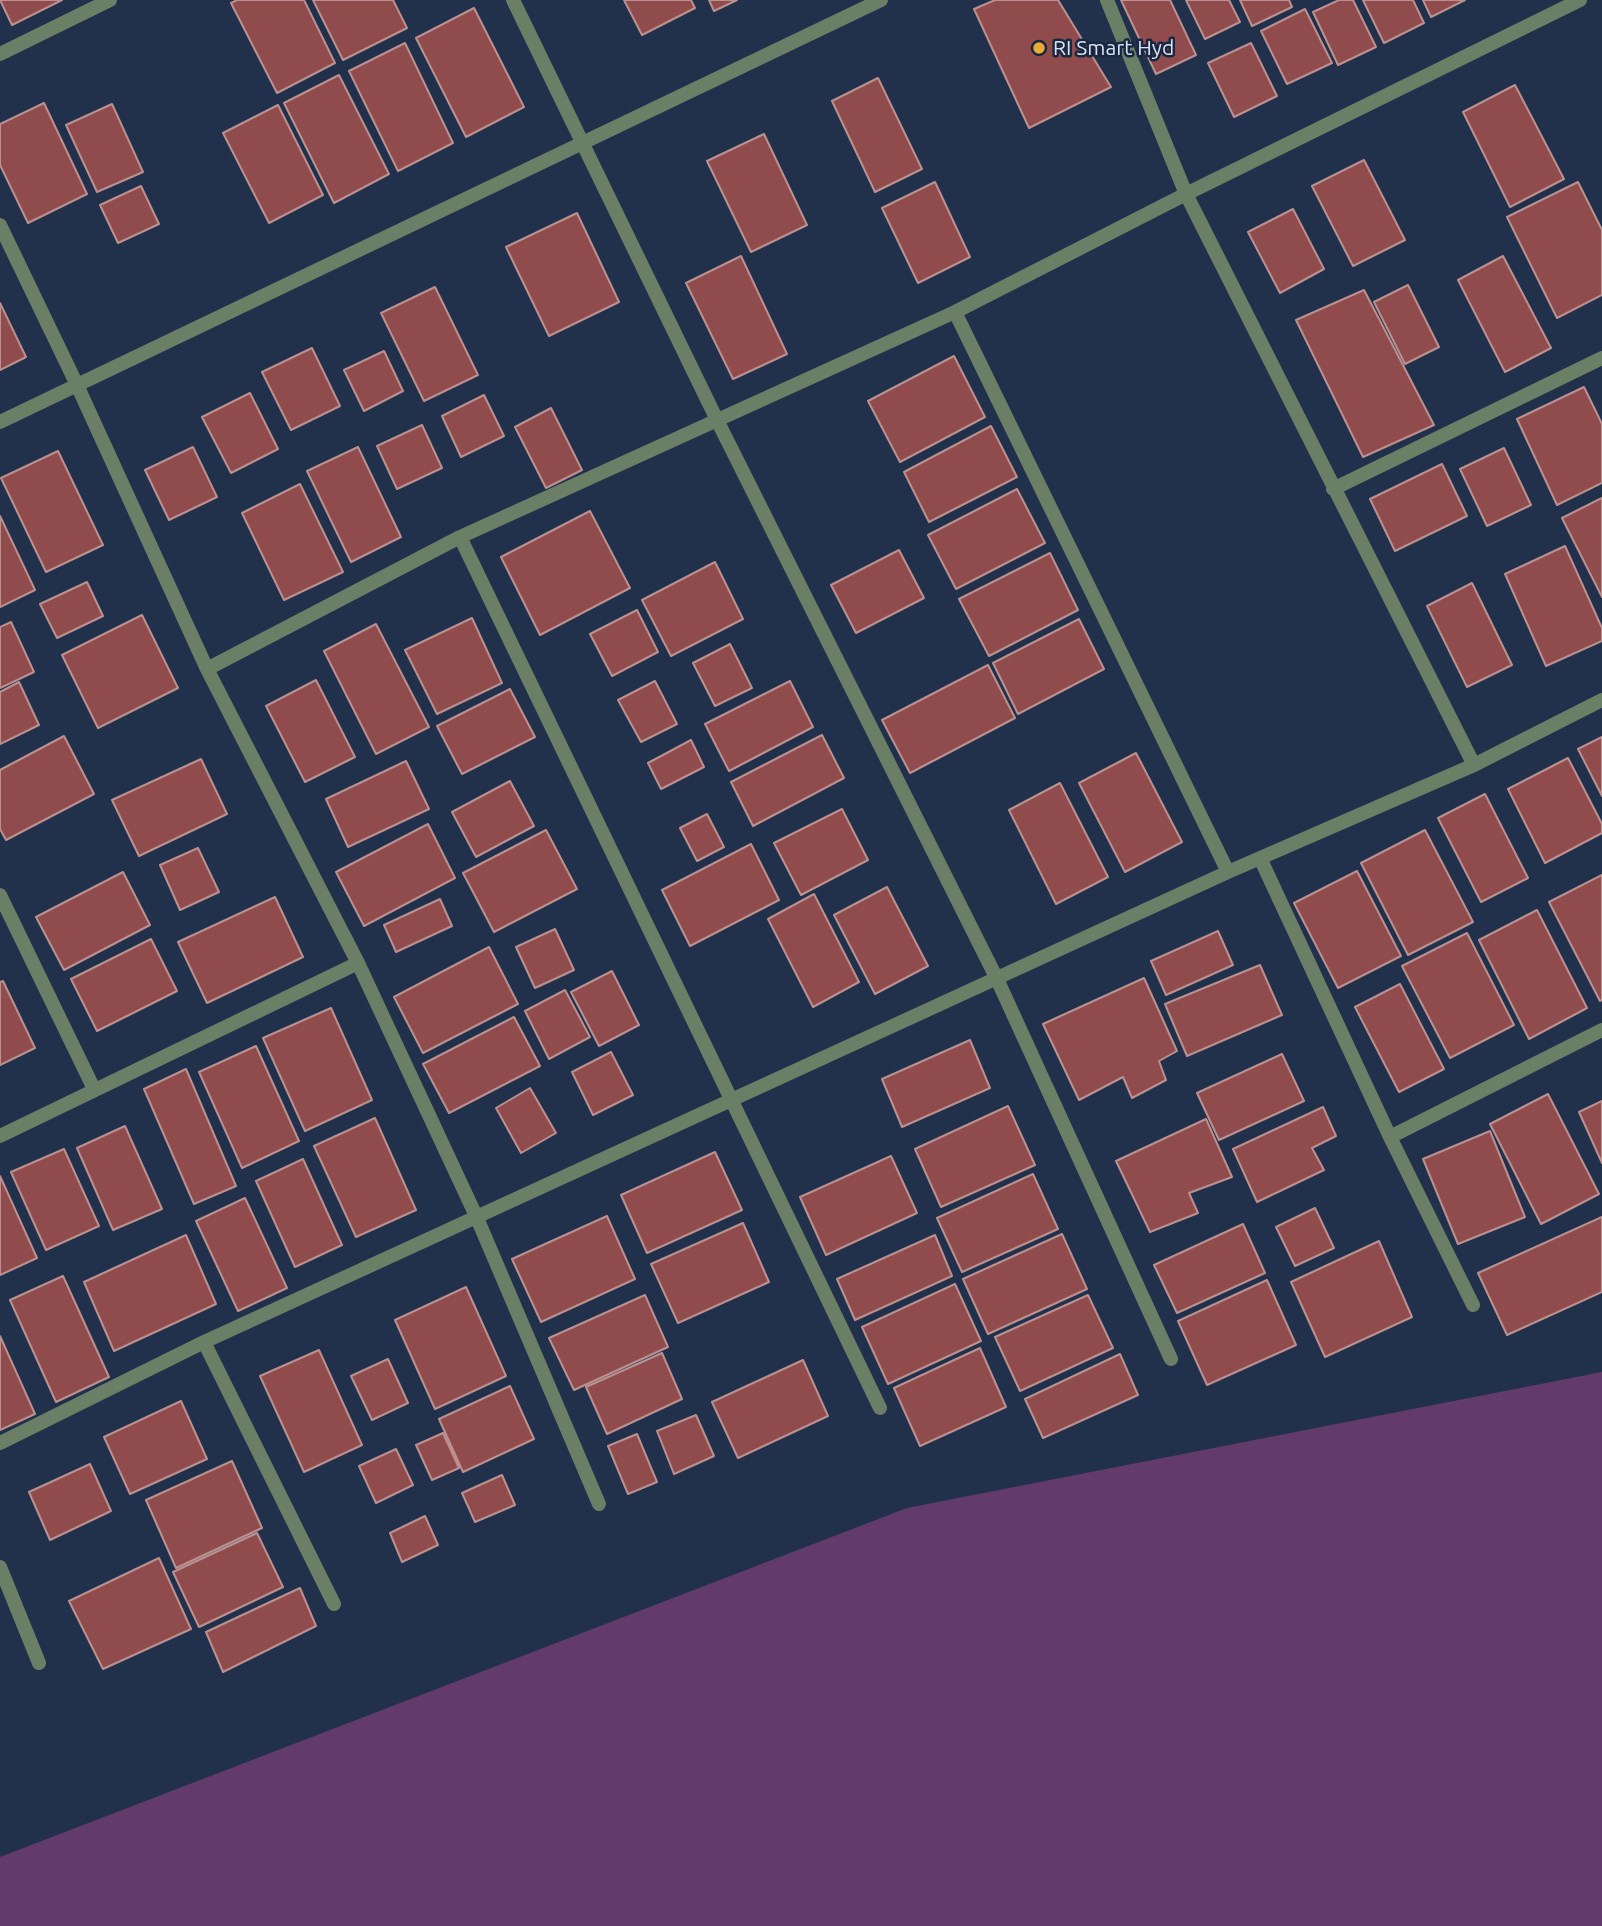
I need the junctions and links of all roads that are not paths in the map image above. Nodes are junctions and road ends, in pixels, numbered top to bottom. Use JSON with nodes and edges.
{"nodes":[{"id":1,"x":110,"y":0,"type":"edge"},
{"id":2,"x":513,"y":0,"type":"edge"},
{"id":3,"x":881,"y":0,"type":"edge"},
{"id":4,"x":1107,"y":0,"type":"edge"},
{"id":5,"x":1580,"y":0,"type":"edge"},
{"id":6,"x":0,"y":54,"type":"edge"},
{"id":7,"x":583,"y":144,"type":"junction"},
{"id":8,"x":1186,"y":194,"type":"junction"},
{"id":9,"x":0,"y":225,"type":"edge"},
{"id":10,"x":956,"y":312,"type":"junction"},
{"id":11,"x":1602,"y":358,"type":"edge"},
{"id":12,"x":76,"y":385,"type":"junction"},
{"id":13,"x":717,"y":420,"type":"junction"},
{"id":14,"x":0,"y":422,"type":"edge"},
{"id":15,"x":1333,"y":489,"type":"junction"},
{"id":16,"x":460,"y":537,"type":"junction"},
{"id":17,"x":207,"y":669,"type":"junction"},
{"id":18,"x":1602,"y":699,"type":"edge"},
{"id":19,"x":1474,"y":765,"type":"junction"},
{"id":20,"x":1261,"y":860,"type":"junction"},
{"id":21,"x":1228,"y":872,"type":"junction"},
{"id":22,"x":0,"y":895,"type":"edge"},
{"id":23,"x":358,"y":962,"type":"junction"},
{"id":24,"x":996,"y":979,"type":"junction"},
{"id":25,"x":1602,"y":1030,"type":"edge"},
{"id":26,"x":94,"y":1089,"type":"junction"},
{"id":27,"x":731,"y":1099,"type":"junction"},
{"id":28,"x":0,"y":1136,"type":"edge"},
{"id":29,"x":1390,"y":1137,"type":"junction"},
{"id":30,"x":477,"y":1217,"type":"junction"},
{"id":31,"x":1473,"y":1305,"type":"dead end"},
{"id":32,"x":204,"y":1342,"type":"junction"},
{"id":33,"x":1171,"y":1359,"type":"dead end"},
{"id":34,"x":880,"y":1408,"type":"dead end"},
{"id":35,"x":0,"y":1443,"type":"edge"},
{"id":36,"x":599,"y":1504,"type":"dead end"},
{"id":37,"x":0,"y":1567,"type":"edge"},
{"id":38,"x":334,"y":1604,"type":"dead end"},
{"id":39,"x":39,"y":1663,"type":"dead end"}],
"edges":[{"from":1,"to":6,"type":"street"},
{"from":2,"to":7,"type":"street"},
{"from":3,"to":7,"type":"street"},
{"from":4,"to":8,"type":"street"},
{"from":5,"to":8,"type":"street"},
{"from":7,"to":12,"type":"street"},
{"from":7,"to":13,"type":"street"},
{"from":8,"to":10,"type":"street"},
{"from":8,"to":15,"type":"street"},
{"from":9,"to":12,"type":"street"},
{"from":10,"to":13,"type":"street"},
{"from":10,"to":21,"type":"street"},
{"from":11,"to":15,"type":"street"},
{"from":12,"to":14,"type":"street"},
{"from":12,"to":17,"type":"street"},
{"from":13,"to":16,"type":"street"},
{"from":13,"to":24,"type":"street"},
{"from":15,"to":19,"type":"street"},
{"from":16,"to":17,"type":"street"},
{"from":16,"to":27,"type":"street"},
{"from":17,"to":23,"type":"street"},
{"from":18,"to":19,"type":"street"},
{"from":19,"to":20,"type":"street"},
{"from":20,"to":21,"type":"street"},
{"from":20,"to":29,"type":"street"},
{"from":21,"to":24,"type":"street"},
{"from":22,"to":26,"type":"street"},
{"from":23,"to":26,"type":"street"},
{"from":23,"to":30,"type":"street"},
{"from":24,"to":27,"type":"street"},
{"from":24,"to":33,"type":"street"},
{"from":25,"to":29,"type":"street"},
{"from":26,"to":28,"type":"street"},
{"from":27,"to":30,"type":"street"},
{"from":27,"to":34,"type":"street"},
{"from":29,"to":31,"type":"street"},
{"from":30,"to":32,"type":"street"},
{"from":30,"to":36,"type":"street"},
{"from":32,"to":35,"type":"street"},
{"from":32,"to":38,"type":"street"},
{"from":37,"to":39,"type":"street"}]}
